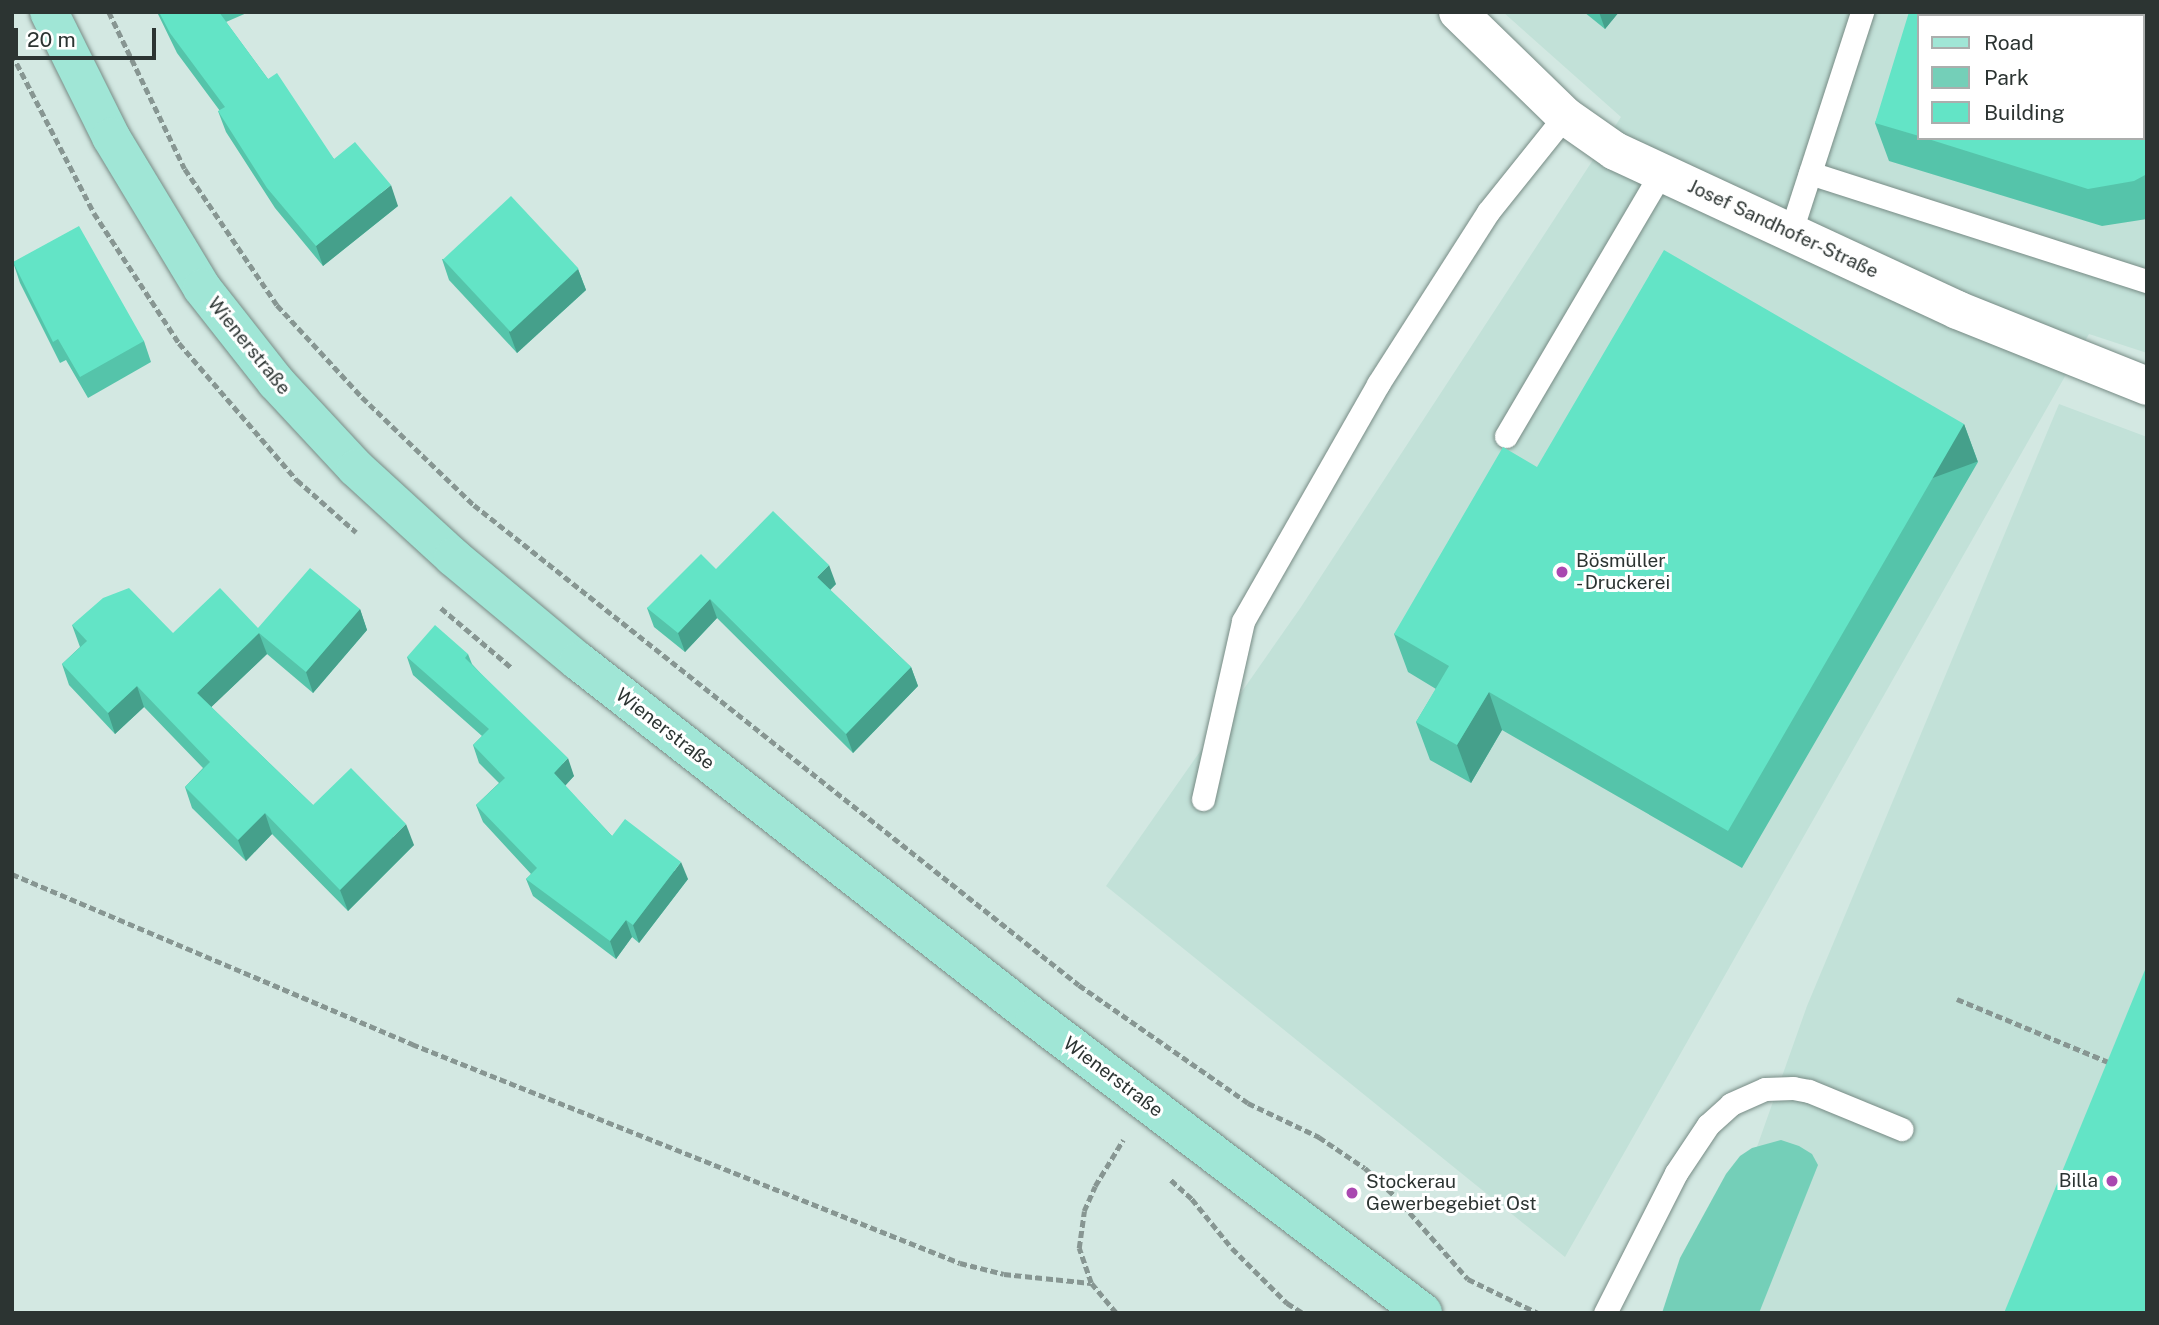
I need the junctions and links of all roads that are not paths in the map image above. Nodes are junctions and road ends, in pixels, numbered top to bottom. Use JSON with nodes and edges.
{"nodes":[{"id":1,"x":49,"y":12,"type":"edge"},
{"id":2,"x":1458,"y":12,"type":"edge"},
{"id":3,"x":1862,"y":12,"type":"edge"},
{"id":4,"x":1565,"y":116,"type":"junction"},
{"id":5,"x":1661,"y":173,"type":"junction"},
{"id":6,"x":1810,"y":173,"type":"junction"},
{"id":7,"x":1791,"y":231,"type":"junction"},
{"id":8,"x":2147,"y":281,"type":"edge"},
{"id":9,"x":2147,"y":386,"type":"edge"},
{"id":10,"x":1506,"y":436,"type":"dead end"},
{"id":11,"x":1203,"y":799,"type":"dead end"},
{"id":12,"x":1901,"y":1129,"type":"dead end"},
{"id":13,"x":1423,"y":1313,"type":"edge"},
{"id":14,"x":1605,"y":1313,"type":"edge"}],
"edges":[{"from":1,"to":13,"type":"main road","name":"Wienerstraße"},
{"from":2,"to":4,"type":"street","name":"Josef Sandhofer-Straße"},
{"from":3,"to":6,"type":"lane"},
{"from":4,"to":5,"type":"street","name":"Josef Sandhofer-Straße"},
{"from":4,"to":11,"type":"lane"},
{"from":5,"to":7,"type":"street","name":"Josef Sandhofer-Straße"},
{"from":5,"to":10,"type":"lane"},
{"from":6,"to":7,"type":"lane"},
{"from":6,"to":8,"type":"lane"},
{"from":7,"to":9,"type":"street","name":"Josef Sandhofer-Straße"},
{"from":12,"to":14,"type":"lane"}]}
